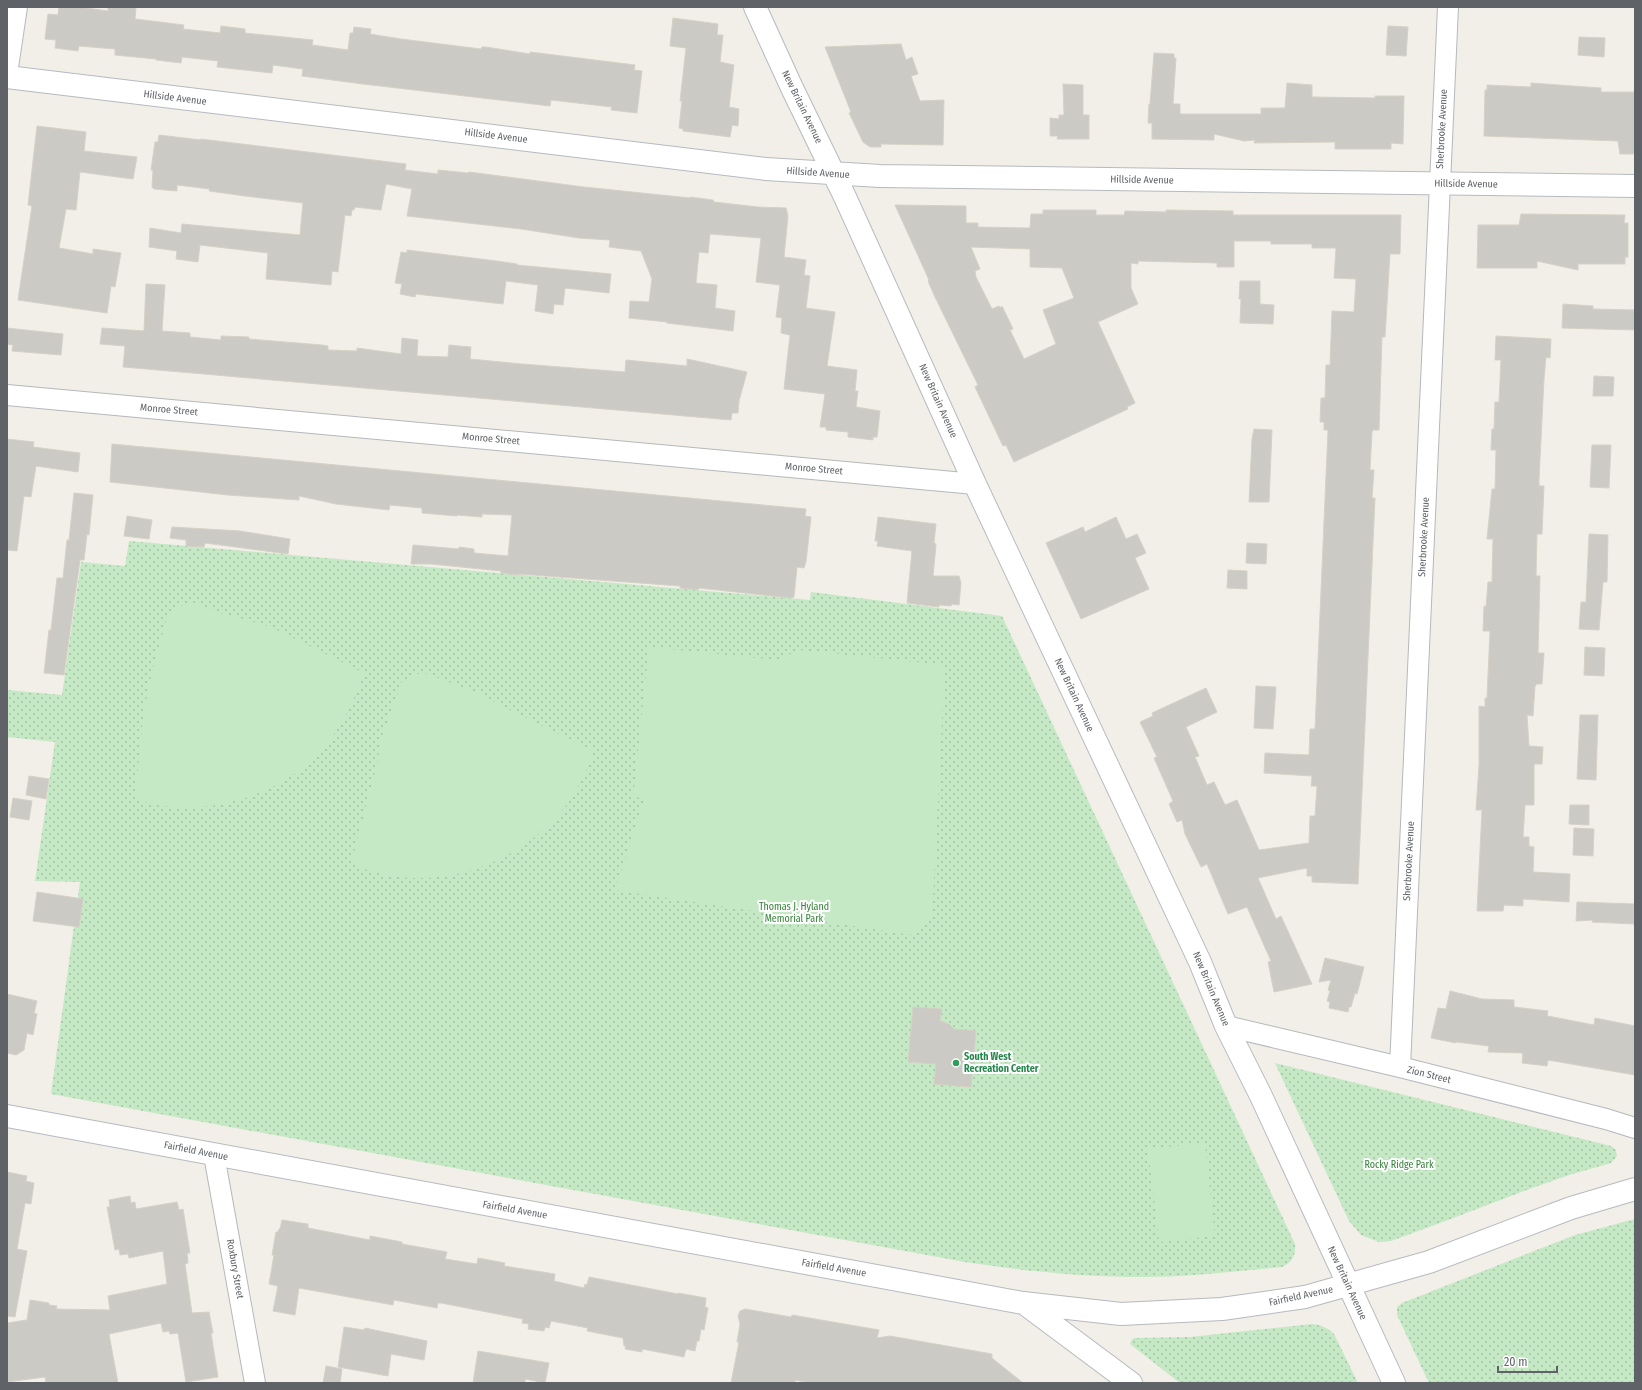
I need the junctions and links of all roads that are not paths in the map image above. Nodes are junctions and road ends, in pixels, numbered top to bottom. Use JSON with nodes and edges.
{"nodes":[{"id":1,"x":17,"y":7,"type":"edge"},
{"id":2,"x":755,"y":7,"type":"edge"},
{"id":3,"x":1448,"y":7,"type":"edge"},
{"id":4,"x":7,"y":74,"type":"edge"},
{"id":5,"x":7,"y":77,"type":"edge"},
{"id":6,"x":835,"y":174,"type":"junction"},
{"id":7,"x":1439,"y":184,"type":"junction"},
{"id":8,"x":1635,"y":186,"type":"edge"},
{"id":9,"x":7,"y":395,"type":"edge"},
{"id":10,"x":975,"y":484,"type":"junction"},
{"id":11,"x":1226,"y":1026,"type":"junction"},
{"id":12,"x":1400,"y":1067,"type":"junction"},
{"id":13,"x":7,"y":1116,"type":"edge"},
{"id":14,"x":1634,"y":1127,"type":"edge"},
{"id":15,"x":214,"y":1155,"type":"junction"},
{"id":16,"x":1635,"y":1189,"type":"edge"},
{"id":17,"x":1349,"y":1285,"type":"junction"},
{"id":18,"x":1023,"y":1303,"type":"junction"},
{"id":19,"x":255,"y":1383,"type":"edge"},
{"id":20,"x":1131,"y":1383,"type":"edge"},
{"id":21,"x":1394,"y":1383,"type":"edge"}],
"edges":[{"from":1,"to":4,"type":"street"},
{"from":2,"to":6,"type":"main road","name":"New Britain Avenue"},
{"from":3,"to":7,"type":"street","name":"Sherbrooke Avenue"},
{"from":5,"to":6,"type":"main road","name":"Hillside Avenue"},
{"from":6,"to":7,"type":"main road","name":"Hillside Avenue"},
{"from":6,"to":10,"type":"main road","name":"New Britain Avenue"},
{"from":7,"to":8,"type":"main road","name":"Hillside Avenue"},
{"from":7,"to":12,"type":"street","name":"Sherbrooke Avenue"},
{"from":9,"to":10,"type":"street","name":"Monroe Street"},
{"from":10,"to":11,"type":"main road","name":"New Britain Avenue"},
{"from":11,"to":12,"type":"street","name":"Zion Street"},
{"from":11,"to":17,"type":"main road","name":"New Britain Avenue"},
{"from":12,"to":14,"type":"street","name":"Zion Street"},
{"from":13,"to":15,"type":"main road","name":"Fairfield Avenue"},
{"from":15,"to":18,"type":"main road","name":"Fairfield Avenue"},
{"from":15,"to":19,"type":"street","name":"Roxbury Street"},
{"from":16,"to":17,"type":"main road","name":"Fairfield Avenue"},
{"from":17,"to":18,"type":"main road","name":"Fairfield Avenue"},
{"from":17,"to":21,"type":"main road","name":"New Britain Avenue"},
{"from":18,"to":20,"type":"main road","name":"Fairfield Avenue"}]}
